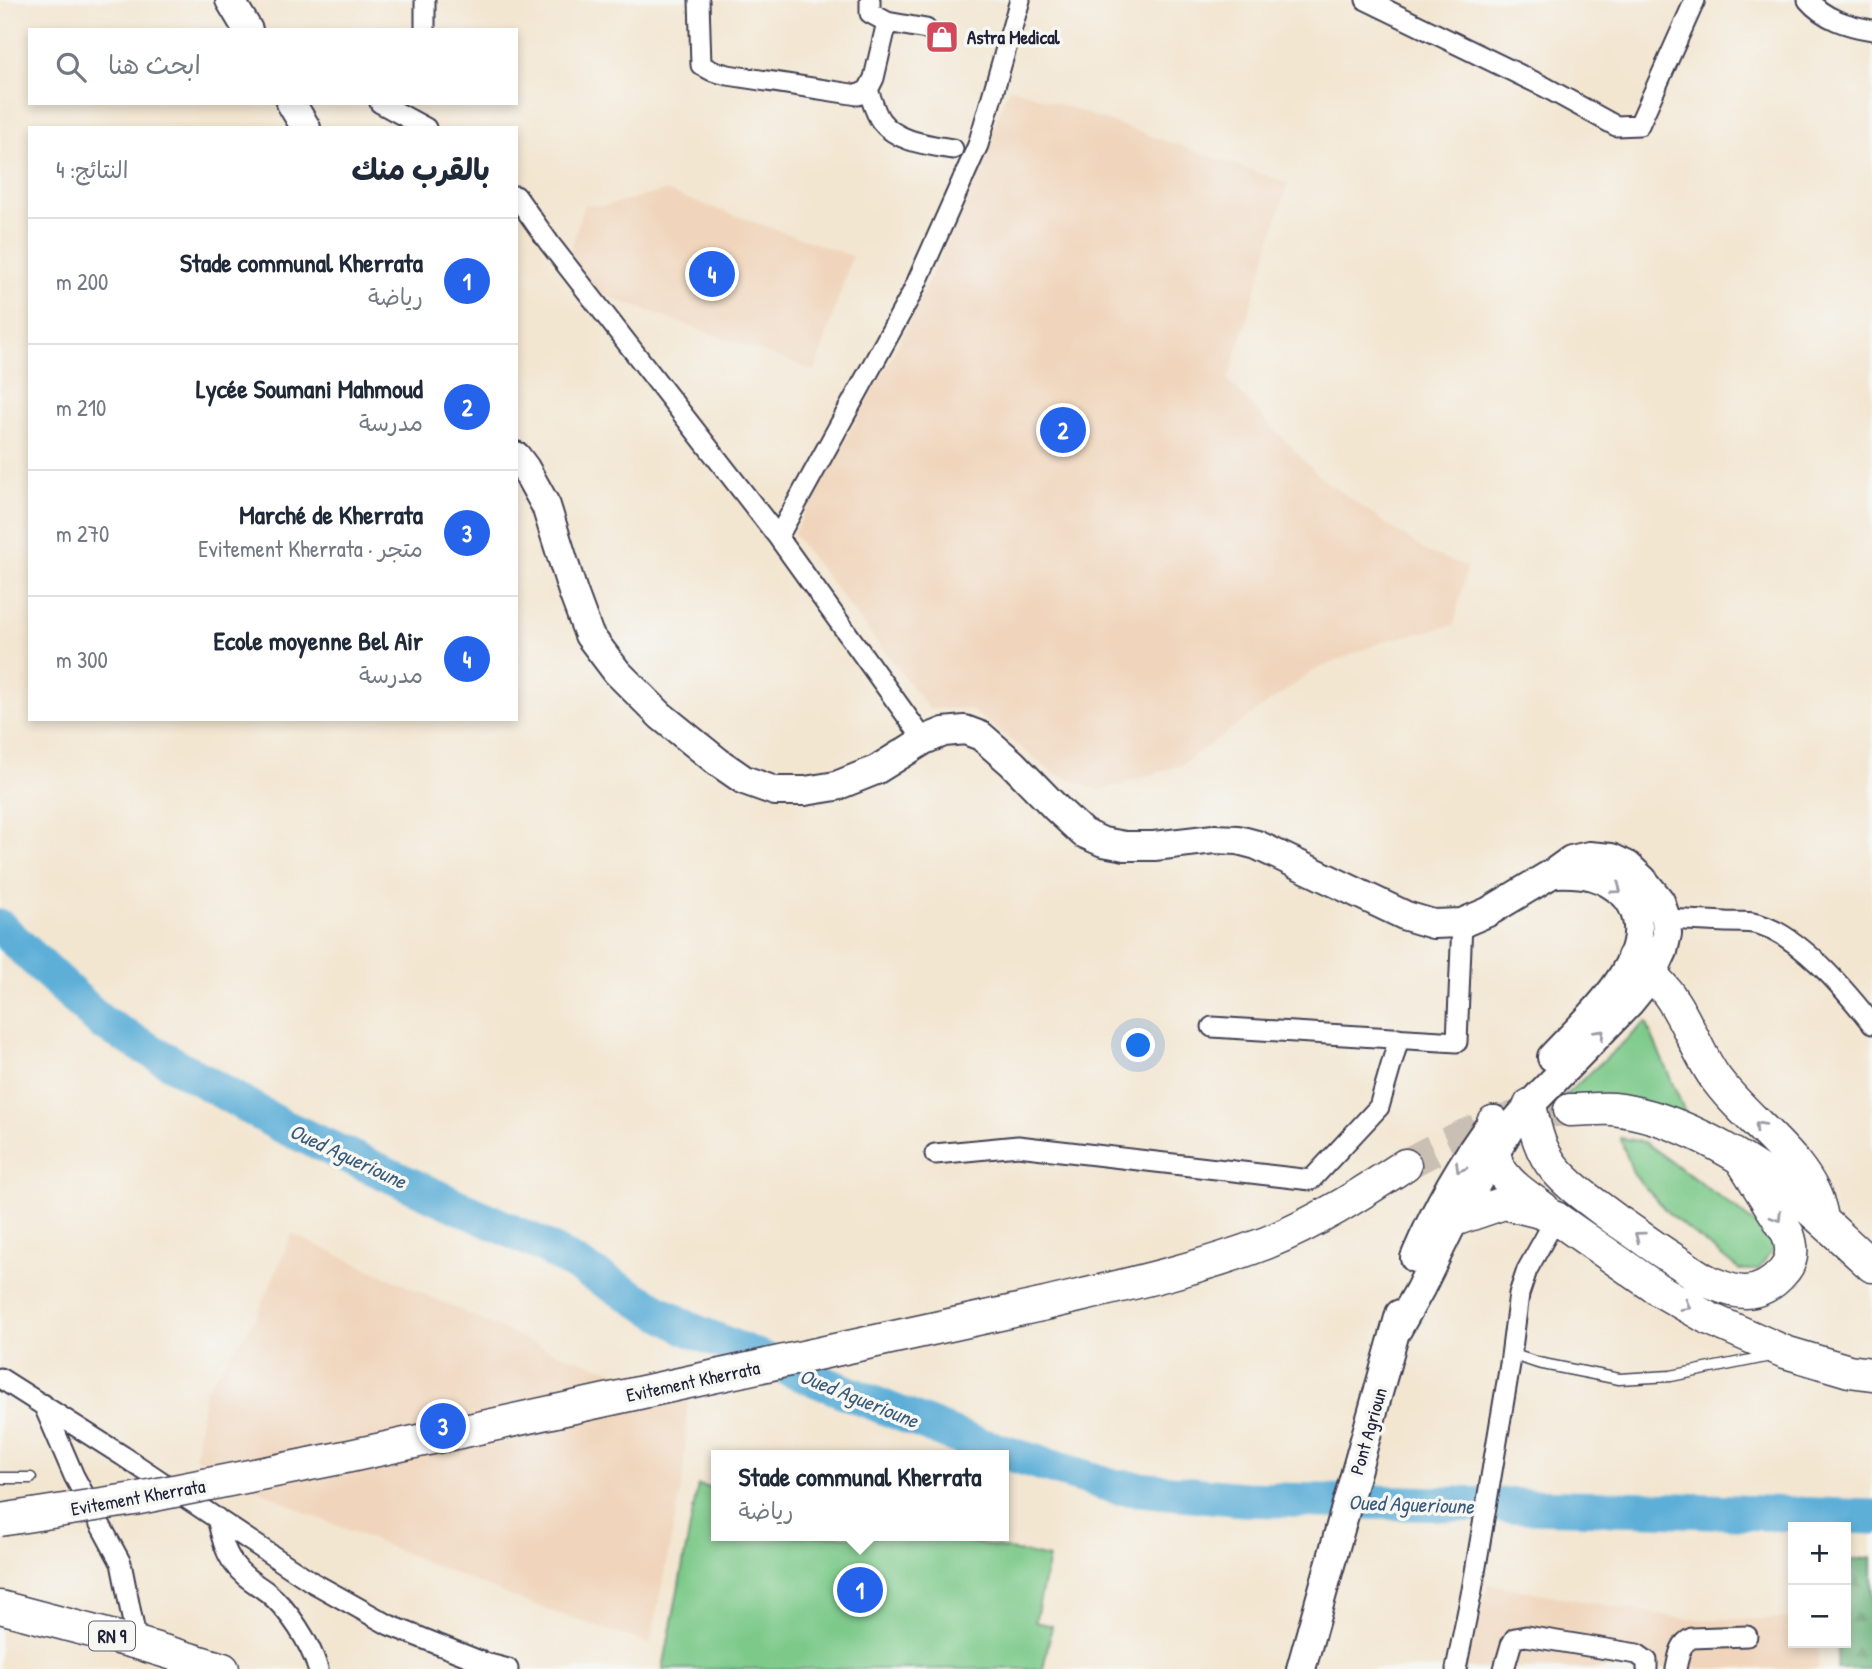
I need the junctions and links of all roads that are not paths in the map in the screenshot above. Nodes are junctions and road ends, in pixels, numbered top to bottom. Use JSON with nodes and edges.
{"nodes":[{"id":1,"x":230,"y":0,"type":"edge"},
{"id":2,"x":425,"y":0,"type":"edge"},
{"id":3,"x":699,"y":0,"type":"edge"},
{"id":4,"x":870,"y":0,"type":"edge"},
{"id":5,"x":1020,"y":0,"type":"edge"},
{"id":6,"x":1366,"y":0,"type":"edge"},
{"id":7,"x":1695,"y":0,"type":"edge"},
{"id":8,"x":1808,"y":0,"type":"edge"},
{"id":9,"x":887,"y":22,"type":"junction"},
{"id":10,"x":247,"y":28,"type":"edge"},
{"id":11,"x":425,"y":28,"type":"edge"},
{"id":12,"x":926,"y":29,"type":"dead end"},
{"id":13,"x":1872,"y":30,"type":"edge"},
{"id":14,"x":868,"y":90,"type":"junction"},
{"id":15,"x":292,"y":105,"type":"edge"},
{"id":16,"x":390,"y":105,"type":"edge"},
{"id":17,"x":409,"y":109,"type":"edge"},
{"id":18,"x":305,"y":126,"type":"edge"},
{"id":19,"x":424,"y":126,"type":"edge"},
{"id":20,"x":953,"y":149,"type":"dead end"},
{"id":21,"x":518,"y":199,"type":"edge"},
{"id":22,"x":518,"y":459,"type":"edge"},
{"id":23,"x":778,"y":537,"type":"junction"},
{"id":24,"x":924,"y":740,"type":"junction"},
{"id":25,"x":1553,"y":873,"type":"junction"},
{"id":26,"x":1666,"y":919,"type":"junction"},
{"id":27,"x":1461,"y":923,"type":"junction"},
{"id":28,"x":1642,"y":967,"type":"junction"},
{"id":29,"x":1872,"y":1024,"type":"edge"},
{"id":30,"x":1212,"y":1027,"type":"dead end"},
{"id":31,"x":1399,"y":1038,"type":"junction"},
{"id":32,"x":1530,"y":1105,"type":"junction"},
{"id":33,"x":1570,"y":1110,"type":"tunnel mouth"},
{"id":34,"x":1493,"y":1122,"type":"junction"},
{"id":35,"x":1493,"y":1153,"type":"junction"},
{"id":36,"x":935,"y":1154,"type":"dead end"},
{"id":37,"x":1741,"y":1159,"type":"junction"},
{"id":38,"x":1405,"y":1165,"type":"tunnel mouth"},
{"id":39,"x":1556,"y":1219,"type":"junction"},
{"id":40,"x":1454,"y":1220,"type":"junction"},
{"id":41,"x":1823,"y":1221,"type":"junction"},
{"id":42,"x":1872,"y":1266,"type":"edge"},
{"id":43,"x":1396,"y":1330,"type":"junction"},
{"id":44,"x":1785,"y":1352,"type":"junction"},
{"id":45,"x":1510,"y":1359,"type":"junction"},
{"id":46,"x":1872,"y":1374,"type":"edge"},
{"id":47,"x":0,"y":1378,"type":"edge"},
{"id":48,"x":43,"y":1404,"type":"junction"},
{"id":49,"x":0,"y":1478,"type":"edge"},
{"id":50,"x":31,"y":1478,"type":"dead end"},
{"id":51,"x":217,"y":1518,"type":"junction"},
{"id":52,"x":0,"y":1520,"type":"edge"},
{"id":53,"x":0,"y":1606,"type":"edge"},
{"id":54,"x":1747,"y":1636,"type":"dead end"},
{"id":55,"x":137,"y":1643,"type":"junction"},
{"id":56,"x":1303,"y":1662,"type":"edge"},
{"id":57,"x":223,"y":1669,"type":"edge"},
{"id":58,"x":318,"y":1669,"type":"edge"},
{"id":59,"x":508,"y":1669,"type":"edge"},
{"id":60,"x":1456,"y":1669,"type":"edge"},
{"id":61,"x":1504,"y":1669,"type":"edge"},
{"id":62,"x":1647,"y":1669,"type":"edge"},
{"id":63,"x":1676,"y":1669,"type":"edge"}],
"edges":[{"from":1,"to":10,"type":"main road"},
{"from":2,"to":11,"type":"street"},
{"from":3,"to":14,"type":"street"},
{"from":4,"to":9,"type":"street"},
{"from":5,"to":23,"type":"street"},
{"from":6,"to":7,"type":"street"},
{"from":8,"to":13,"type":"street"},
{"from":9,"to":12,"type":"street"},
{"from":9,"to":14,"type":"street"},
{"from":14,"to":20,"type":"street"},
{"from":15,"to":18,"type":"main road"},
{"from":16,"to":17,"type":"street"},
{"from":17,"to":19,"type":"street"},
{"from":21,"to":23,"type":"street"},
{"from":22,"to":24,"type":"main road"},
{"from":23,"to":24,"type":"street"},
{"from":24,"to":27,"type":"main road"},
{"from":25,"to":26,"type":"main road"},
{"from":25,"to":27,"type":"main road"},
{"from":25,"to":28,"type":"main road","one_way":true},
{"from":26,"to":28,"type":"main road"},
{"from":26,"to":29,"type":"street"},
{"from":27,"to":31,"type":"street"},
{"from":32,"to":28,"type":"main road","one_way":true},
{"from":28,"to":34,"type":"main road"},
{"from":41,"to":28,"type":"main road","one_way":true},
{"from":30,"to":31,"type":"street"},
{"from":31,"to":36,"type":"street"},
{"from":32,"to":35,"type":"main road"},
{"from":37,"to":32,"type":"main road","one_way":true},
{"from":33,"to":37,"type":"main road"},
{"from":34,"to":35,"type":"main road"},
{"from":34,"to":43,"type":"main road","one_way":true},
{"from":35,"to":39,"type":"main road"},
{"from":35,"to":40,"type":"main road"},
{"from":37,"to":41,"type":"main road"},
{"from":38,"to":52,"type":"main road","name":"Evitement Kherrata","bridge":true},
{"from":39,"to":40,"type":"main road"},
{"from":39,"to":44,"type":"main road","one_way":true},
{"from":39,"to":45,"type":"street"},
{"from":40,"to":43,"type":"main road"},
{"from":41,"to":42,"type":"main road"},
{"from":43,"to":56,"type":"main road","name":"Pont Agrioun"},
{"from":44,"to":45,"type":"lane"},
{"from":44,"to":46,"type":"main road"},
{"from":45,"to":60,"type":"street"},
{"from":47,"to":48,"type":"street"},
{"from":48,"to":51,"type":"street"},
{"from":48,"to":55,"type":"street"},
{"from":49,"to":50,"type":"lane"},
{"from":51,"to":58,"type":"street"},
{"from":51,"to":59,"type":"street"},
{"from":53,"to":55,"type":"main road","number":"RN 9"},
{"from":54,"to":63,"type":"street"},
{"from":55,"to":57,"type":"main road","number":"RN 9"},
{"from":61,"to":62,"type":"street"}]}
